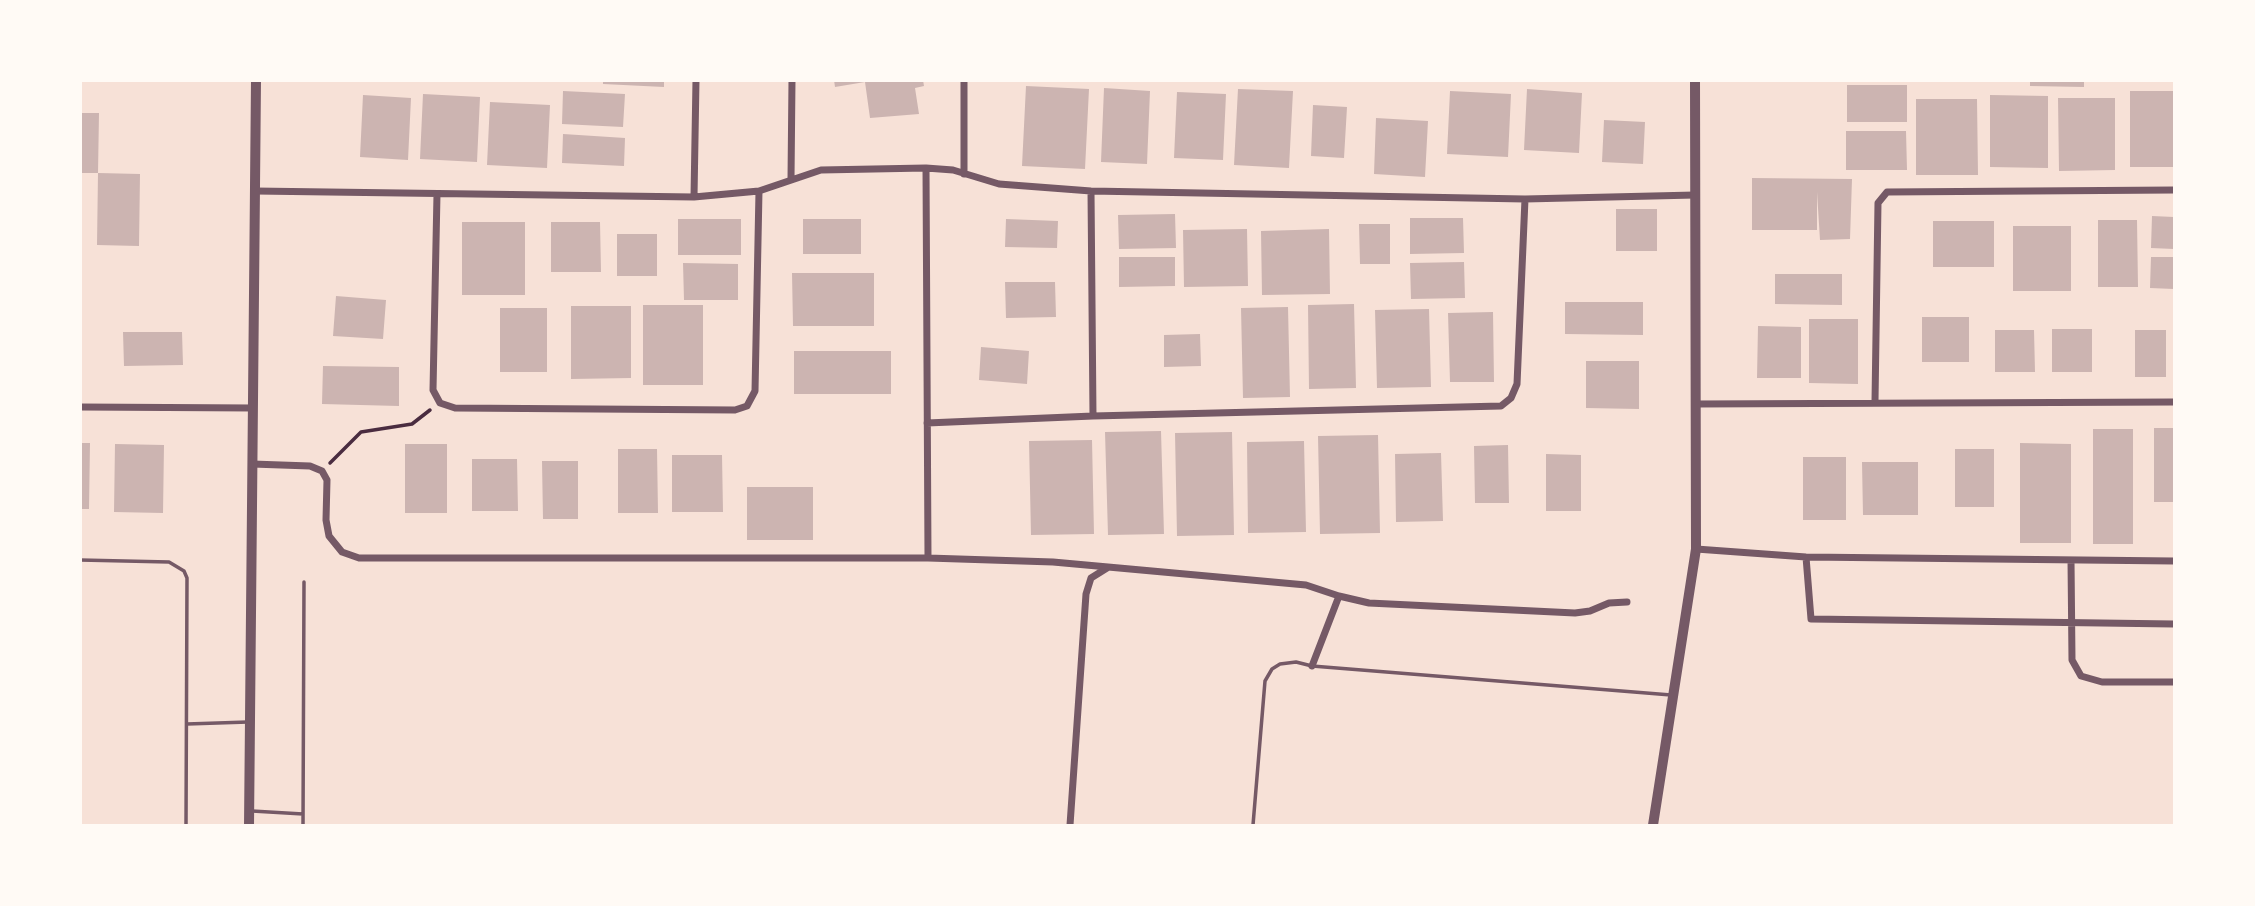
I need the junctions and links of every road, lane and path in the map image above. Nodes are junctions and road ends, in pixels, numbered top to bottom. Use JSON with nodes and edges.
{"nodes":[{"id":1,"x":256,"y":80,"type":"edge"},
{"id":2,"x":696,"y":80,"type":"edge"},
{"id":3,"x":792,"y":80,"type":"edge"},
{"id":4,"x":964,"y":80,"type":"edge"},
{"id":5,"x":1695,"y":80,"type":"edge"},
{"id":6,"x":926,"y":168,"type":"junction"},
{"id":7,"x":964,"y":174,"type":"junction"},
{"id":8,"x":791,"y":179,"type":"junction"},
{"id":9,"x":2175,"y":190,"type":"edge"},
{"id":10,"x":255,"y":191,"type":"junction"},
{"id":11,"x":759,"y":191,"type":"junction"},
{"id":12,"x":1091,"y":191,"type":"junction"},
{"id":13,"x":437,"y":194,"type":"junction"},
{"id":14,"x":1695,"y":195,"type":"junction"},
{"id":15,"x":694,"y":197,"type":"junction"},
{"id":16,"x":1525,"y":199,"type":"junction"},
{"id":17,"x":1875,"y":401,"type":"junction"},
{"id":18,"x":2175,"y":402,"type":"edge"},
{"id":19,"x":440,"y":403,"type":"junction"},
{"id":20,"x":1696,"y":404,"type":"junction"},
{"id":21,"x":80,"y":407,"type":"edge"},
{"id":22,"x":253,"y":408,"type":"junction"},
{"id":23,"x":1093,"y":416,"type":"junction"},
{"id":24,"x":927,"y":424,"type":"junction"},
{"id":25,"x":252,"y":464,"type":"junction"},
{"id":26,"x":322,"y":471,"type":"junction"},
{"id":27,"x":1696,"y":549,"type":"junction"},
{"id":28,"x":1806,"y":557,"type":"junction"},
{"id":29,"x":928,"y":558,"type":"junction"},
{"id":30,"x":80,"y":560,"type":"edge"},
{"id":31,"x":2071,"y":560,"type":"junction"},
{"id":32,"x":2175,"y":561,"type":"edge"},
{"id":33,"x":1108,"y":568,"type":"junction"},
{"id":34,"x":304,"y":582,"type":"dead end"},
{"id":35,"x":1339,"y":596,"type":"junction"},
{"id":36,"x":1627,"y":602,"type":"dead end"},
{"id":37,"x":2071,"y":623,"type":"junction"},
{"id":38,"x":2175,"y":624,"type":"edge"},
{"id":39,"x":1312,"y":666,"type":"junction"},
{"id":40,"x":2175,"y":682,"type":"edge"},
{"id":41,"x":1673,"y":695,"type":"junction"},
{"id":42,"x":250,"y":722,"type":"junction"},
{"id":43,"x":187,"y":724,"type":"junction"},
{"id":44,"x":249,"y":811,"type":"junction"},
{"id":45,"x":303,"y":814,"type":"junction"},
{"id":46,"x":186,"y":825,"type":"edge"},
{"id":47,"x":249,"y":825,"type":"edge"},
{"id":48,"x":303,"y":825,"type":"edge"},
{"id":49,"x":1070,"y":825,"type":"edge"},
{"id":50,"x":1254,"y":825,"type":"edge"},
{"id":51,"x":1653,"y":825,"type":"edge"}],
"edges":[{"from":1,"to":10,"type":"street"},
{"from":2,"to":15,"type":"street"},
{"from":3,"to":8,"type":"street"},
{"from":4,"to":7,"type":"street"},
{"from":5,"to":14,"type":"street"},
{"from":6,"to":7,"type":"street"},
{"from":6,"to":8,"type":"street"},
{"from":6,"to":24,"type":"street"},
{"from":7,"to":12,"type":"street"},
{"from":8,"to":11,"type":"street"},
{"from":9,"to":17,"type":"street"},
{"from":10,"to":13,"type":"street"},
{"from":10,"to":22,"type":"street"},
{"from":11,"to":15,"type":"street"},
{"from":11,"to":19,"type":"street"},
{"from":12,"to":16,"type":"street"},
{"from":12,"to":23,"type":"street"},
{"from":13,"to":15,"type":"street"},
{"from":13,"to":19,"type":"street"},
{"from":14,"to":16,"type":"street"},
{"from":14,"to":20,"type":"street"},
{"from":16,"to":23,"type":"street"},
{"from":17,"to":18,"type":"street"},
{"from":17,"to":20,"type":"street"},
{"from":19,"to":26,"type":"path"},
{"from":20,"to":27,"type":"street"},
{"from":21,"to":22,"type":"street"},
{"from":22,"to":25,"type":"street"},
{"from":23,"to":24,"type":"street"},
{"from":24,"to":29,"type":"street"},
{"from":25,"to":26,"type":"street"},
{"from":25,"to":42,"type":"street"},
{"from":26,"to":29,"type":"street"},
{"from":27,"to":28,"type":"street"},
{"from":27,"to":41,"type":"street"},
{"from":28,"to":31,"type":"street"},
{"from":28,"to":37,"type":"street"},
{"from":29,"to":33,"type":"street"},
{"from":30,"to":43,"type":"lane"},
{"from":31,"to":32,"type":"street"},
{"from":31,"to":37,"type":"street"},
{"from":33,"to":35,"type":"street"},
{"from":33,"to":49,"type":"street"},
{"from":34,"to":45,"type":"lane"},
{"from":35,"to":36,"type":"street"},
{"from":35,"to":39,"type":"street"},
{"from":37,"to":38,"type":"street"},
{"from":37,"to":40,"type":"street"},
{"from":39,"to":41,"type":"lane"},
{"from":39,"to":50,"type":"lane"},
{"from":41,"to":51,"type":"street"},
{"from":42,"to":43,"type":"lane"},
{"from":42,"to":44,"type":"street"},
{"from":43,"to":46,"type":"lane"},
{"from":44,"to":45,"type":"lane"},
{"from":44,"to":47,"type":"street"},
{"from":45,"to":48,"type":"lane"}]}
